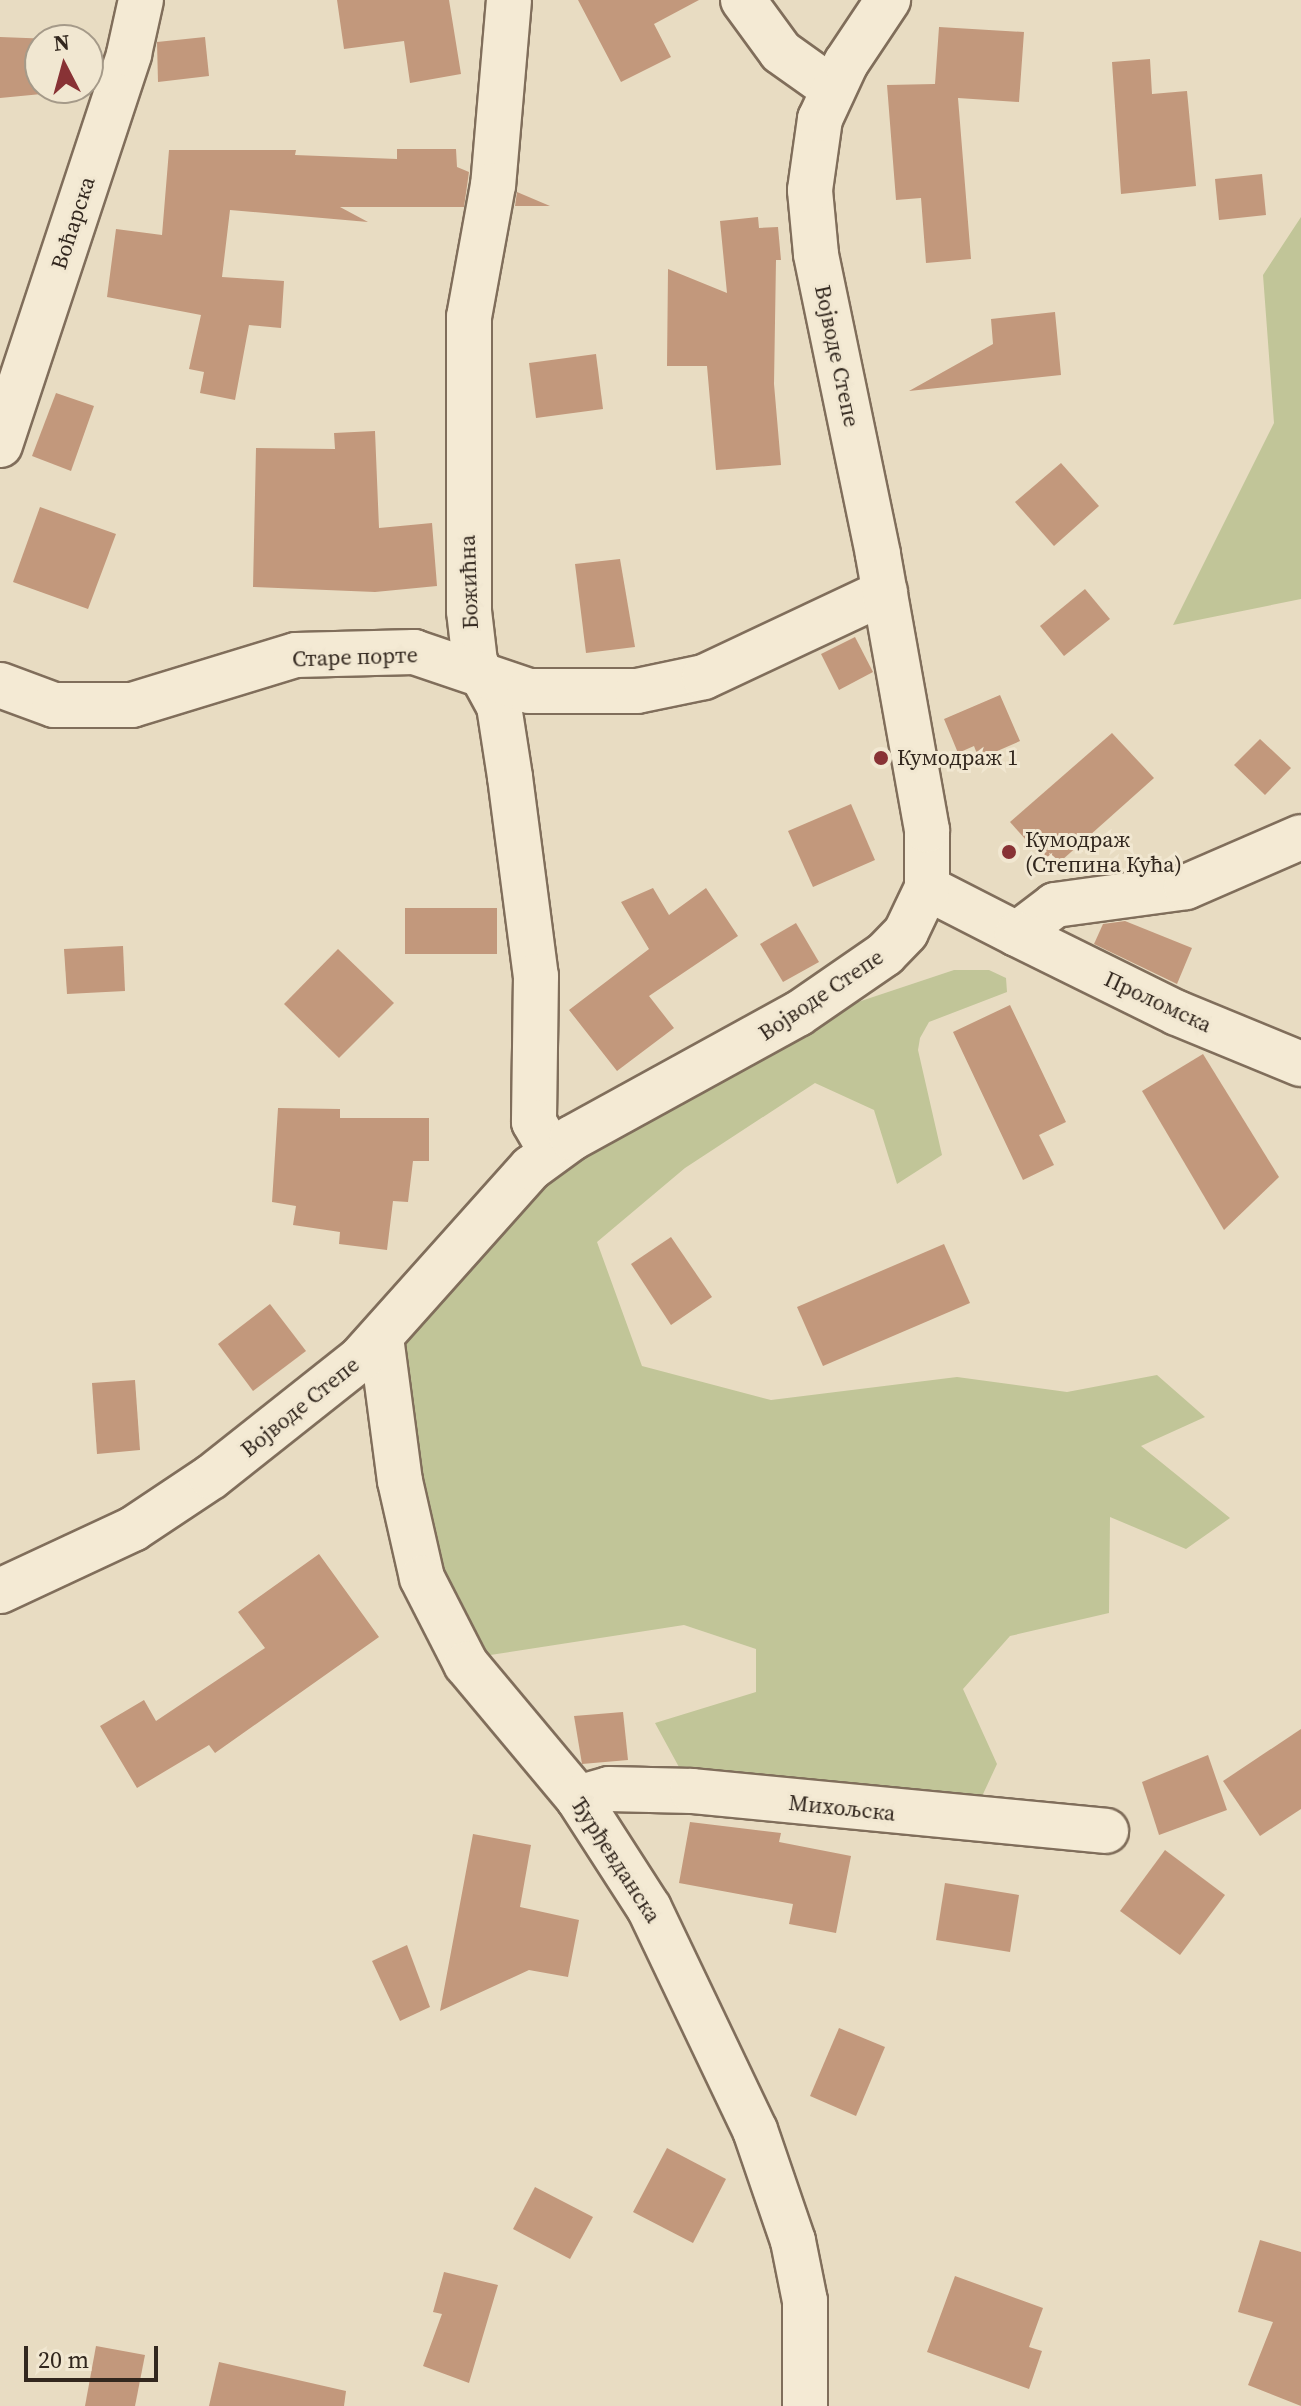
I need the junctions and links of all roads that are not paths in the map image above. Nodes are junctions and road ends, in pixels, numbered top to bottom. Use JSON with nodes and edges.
{"nodes":[{"id":1,"x":141,"y":0,"type":"edge"},
{"id":2,"x":509,"y":0,"type":"edge"},
{"id":3,"x":743,"y":0,"type":"edge"},
{"id":4,"x":888,"y":0,"type":"edge"},
{"id":5,"x":833,"y":89,"type":"junction"},
{"id":6,"x":0,"y":445,"type":"edge"},
{"id":7,"x":885,"y":592,"type":"junction"},
{"id":8,"x":481,"y":677,"type":"junction"},
{"id":9,"x":0,"y":685,"type":"edge"},
{"id":10,"x":1301,"y":837,"type":"edge"},
{"id":11,"x":927,"y":888,"type":"junction"},
{"id":12,"x":1017,"y":934,"type":"junction"},
{"id":13,"x":1301,"y":1064,"type":"edge"},
{"id":14,"x":551,"y":1152,"type":"junction"},
{"id":15,"x":381,"y":1337,"type":"junction"},
{"id":16,"x":0,"y":1591,"type":"edge"},
{"id":17,"x":578,"y":1798,"type":"junction"},
{"id":18,"x":1106,"y":1831,"type":"dead end"},
{"id":19,"x":805,"y":2406,"type":"edge"}],
"edges":[{"from":1,"to":6,"type":"street","name":"Воћарска"},
{"from":2,"to":8,"type":"street","name":"Божићна"},
{"from":3,"to":5,"type":"street"},
{"from":4,"to":5,"type":"street","name":"Војводе Степе"},
{"from":5,"to":7,"type":"street","name":"Војводе Степе"},
{"from":7,"to":8,"type":"street","name":"Старе порте"},
{"from":7,"to":11,"type":"street","name":"Војводе Степе"},
{"from":8,"to":9,"type":"street","name":"Старе порте"},
{"from":8,"to":14,"type":"street","name":"Божићна"},
{"from":10,"to":12,"type":"street"},
{"from":11,"to":12,"type":"street","name":"Проломска"},
{"from":11,"to":14,"type":"street","name":"Војводе Степе"},
{"from":12,"to":13,"type":"street","name":"Проломска"},
{"from":14,"to":15,"type":"street","name":"Војводе Степе"},
{"from":15,"to":16,"type":"street","name":"Војводе Степе"},
{"from":15,"to":17,"type":"street","name":"Ђурђевданска"},
{"from":17,"to":18,"type":"street","name":"Михољска"},
{"from":17,"to":19,"type":"street","name":"Ђурђевданска"}]}
